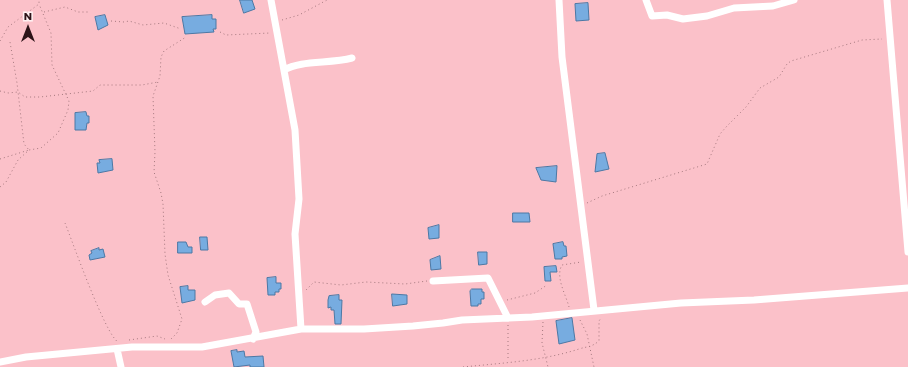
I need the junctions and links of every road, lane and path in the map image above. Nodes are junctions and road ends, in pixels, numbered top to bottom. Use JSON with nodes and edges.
{"nodes":[{"id":1,"x":39,"y":0,"type":"edge"},
{"id":2,"x":271,"y":0,"type":"edge"},
{"id":3,"x":327,"y":0,"type":"edge"},
{"id":4,"x":559,"y":0,"type":"edge"},
{"id":5,"x":646,"y":0,"type":"edge"},
{"id":6,"x":794,"y":0,"type":"edge"},
{"id":7,"x":887,"y":0,"type":"edge"},
{"id":8,"x":39,"y":4,"type":"junction"},
{"id":9,"x":43,"y":12,"type":"junction"},
{"id":10,"x":89,"y":12,"type":"dead end"},
{"id":11,"x":275,"y":20,"type":"junction"},
{"id":12,"x":111,"y":21,"type":"dead end"},
{"id":13,"x":181,"y":29,"type":"dead end"},
{"id":14,"x":0,"y":31,"type":"edge"},
{"id":15,"x":220,"y":32,"type":"dead end"},
{"id":16,"x":277,"y":33,"type":"junction"},
{"id":17,"x":3,"y":34,"type":"junction"},
{"id":18,"x":890,"y":36,"type":"junction"},
{"id":19,"x":186,"y":37,"type":"dead end"},
{"id":20,"x":0,"y":42,"type":"edge"},
{"id":21,"x":10,"y":42,"type":"dead end"},
{"id":22,"x":352,"y":58,"type":"dead end"},
{"id":23,"x":284,"y":70,"type":"junction"},
{"id":24,"x":158,"y":82,"type":"junction"},
{"id":25,"x":0,"y":91,"type":"edge"},
{"id":26,"x":18,"y":92,"type":"junction"},
{"id":27,"x":66,"y":95,"type":"junction"},
{"id":28,"x":29,"y":150,"type":"junction"},
{"id":29,"x":0,"y":159,"type":"edge"},
{"id":30,"x":0,"y":187,"type":"edge"},
{"id":31,"x":581,"y":206,"type":"junction"},
{"id":32,"x":65,"y":223,"type":"dead end"},
{"id":33,"x":908,"y":252,"type":"edge"},
{"id":34,"x":588,"y":261,"type":"junction"},
{"id":35,"x":433,"y":281,"type":"joint"},
{"id":36,"x":547,"y":285,"type":"dead end"},
{"id":37,"x":908,"y":288,"type":"edge"},
{"id":38,"x":299,"y":296,"type":"junction"},
{"id":39,"x":500,"y":301,"type":"junction"},
{"id":40,"x":205,"y":302,"type":"dead end"},
{"id":41,"x":606,"y":309,"type":"junction"},
{"id":42,"x":594,"y":310,"type":"junction"},
{"id":43,"x":573,"y":313,"type":"junction"},
{"id":44,"x":542,"y":316,"type":"junction"},
{"id":45,"x":508,"y":318,"type":"junction"},
{"id":46,"x":301,"y":329,"type":"junction"},
{"id":47,"x":253,"y":339,"type":"junction"},
{"id":48,"x":124,"y":341,"type":"dead end"},
{"id":49,"x":118,"y":345,"type":"junction"},
{"id":50,"x":590,"y":348,"type":"junction"},
{"id":51,"x":545,"y":358,"type":"junction"},
{"id":52,"x":0,"y":362,"type":"edge"},
{"id":53,"x":508,"y":362,"type":"junction"},
{"id":54,"x":122,"y":367,"type":"edge"},
{"id":55,"x":463,"y":367,"type":"edge"},
{"id":56,"x":548,"y":367,"type":"edge"},
{"id":57,"x":594,"y":367,"type":"edge"}],
"edges":[{"from":1,"to":8,"type":"path"},
{"from":2,"to":11,"type":"street"},
{"from":3,"to":11,"type":"path"},
{"from":4,"to":31,"type":"street"},
{"from":5,"to":6,"type":"street"},
{"from":7,"to":18,"type":"street"},
{"from":8,"to":9,"type":"path"},
{"from":8,"to":17,"type":"path"},
{"from":9,"to":10,"type":"path"},
{"from":9,"to":27,"type":"path"},
{"from":11,"to":16,"type":"street"},
{"from":12,"to":13,"type":"path"},
{"from":14,"to":17,"type":"path"},
{"from":15,"to":16,"type":"path"},
{"from":16,"to":23,"type":"street"},
{"from":17,"to":20,"type":"path"},
{"from":18,"to":31,"type":"path"},
{"from":18,"to":33,"type":"street"},
{"from":19,"to":24,"type":"path"},
{"from":21,"to":26,"type":"path"},
{"from":22,"to":23,"type":"street"},
{"from":23,"to":38,"type":"street"},
{"from":24,"to":27,"type":"path"},
{"from":24,"to":48,"type":"path"},
{"from":25,"to":26,"type":"path"},
{"from":26,"to":27,"type":"path"},
{"from":26,"to":28,"type":"path"},
{"from":27,"to":28,"type":"path"},
{"from":28,"to":29,"type":"path"},
{"from":28,"to":30,"type":"path"},
{"from":31,"to":34,"type":"street"},
{"from":32,"to":49,"type":"path"},
{"from":34,"to":42,"type":"street"},
{"from":34,"to":43,"type":"path"},
{"from":35,"to":38,"type":"path"},
{"from":35,"to":39,"type":"street"},
{"from":36,"to":39,"type":"path"},
{"from":37,"to":41,"type":"street"},
{"from":38,"to":46,"type":"street"},
{"from":39,"to":45,"type":"street"},
{"from":40,"to":47,"type":"street"},
{"from":41,"to":42,"type":"street"},
{"from":41,"to":50,"type":"path"},
{"from":42,"to":43,"type":"street"},
{"from":43,"to":44,"type":"street"},
{"from":43,"to":50,"type":"path"},
{"from":44,"to":45,"type":"street"},
{"from":44,"to":51,"type":"path"},
{"from":45,"to":46,"type":"street"},
{"from":45,"to":53,"type":"path"},
{"from":46,"to":47,"type":"street"},
{"from":47,"to":49,"type":"street"},
{"from":49,"to":52,"type":"street"},
{"from":49,"to":54,"type":"street"},
{"from":50,"to":51,"type":"path"},
{"from":50,"to":57,"type":"path"},
{"from":51,"to":53,"type":"path"},
{"from":51,"to":56,"type":"path"},
{"from":53,"to":55,"type":"path"}]}
